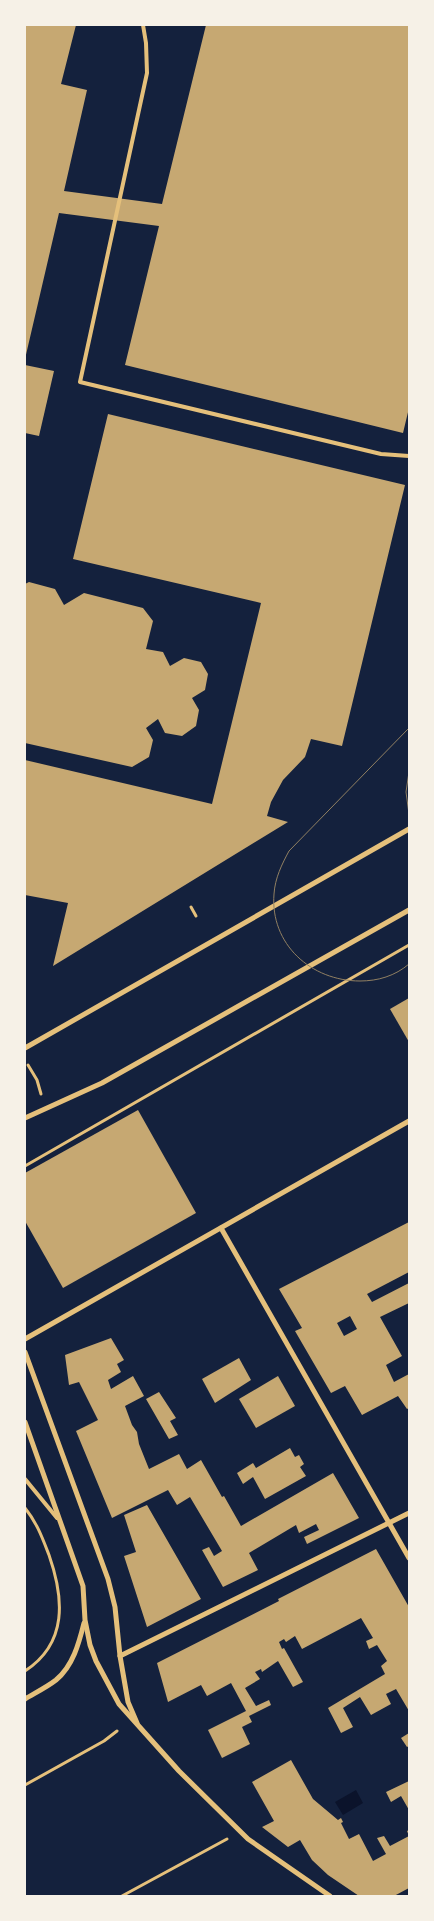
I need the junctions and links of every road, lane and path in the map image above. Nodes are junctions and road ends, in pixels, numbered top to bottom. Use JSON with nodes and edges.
{"nodes":[{"id":1,"x":143,"y":25,"type":"edge"},
{"id":2,"x":409,"y":456,"type":"edge"},
{"id":3,"x":409,"y":829,"type":"edge"},
{"id":4,"x":191,"y":907,"type":"dead end"},
{"id":5,"x":409,"y":910,"type":"edge"},
{"id":6,"x":196,"y":916,"type":"dead end"},
{"id":7,"x":409,"y":945,"type":"edge"},
{"id":8,"x":25,"y":1048,"type":"edge"},
{"id":9,"x":28,"y":1065,"type":"dead end"},
{"id":10,"x":41,"y":1094,"type":"dead end"},
{"id":11,"x":25,"y":1118,"type":"edge"},
{"id":12,"x":409,"y":1121,"type":"edge"},
{"id":13,"x":25,"y":1166,"type":"edge"},
{"id":14,"x":221,"y":1228,"type":"junction"},
{"id":15,"x":25,"y":1339,"type":"edge"},
{"id":16,"x":25,"y":1352,"type":"edge"},
{"id":17,"x":25,"y":1422,"type":"edge"},
{"id":18,"x":25,"y":1479,"type":"edge"},
{"id":19,"x":25,"y":1508,"type":"edge"},
{"id":20,"x":409,"y":1513,"type":"edge"},
{"id":21,"x":389,"y":1523,"type":"junction"},
{"id":22,"x":62,"y":1524,"type":"junction"},
{"id":23,"x":409,"y":1558,"type":"edge"},
{"id":24,"x":85,"y":1620,"type":"junction"},
{"id":25,"x":120,"y":1656,"type":"junction"},
{"id":26,"x":25,"y":1671,"type":"edge"},
{"id":27,"x":25,"y":1699,"type":"edge"},
{"id":28,"x":139,"y":1728,"type":"junction"},
{"id":29,"x":117,"y":1731,"type":"dead end"},
{"id":30,"x":25,"y":1784,"type":"edge"},
{"id":31,"x":228,"y":1838,"type":"dead end"},
{"id":32,"x":122,"y":1896,"type":"edge"},
{"id":33,"x":330,"y":1896,"type":"edge"}],
"edges":[{"from":1,"to":2,"type":"lane"},
{"from":3,"to":8,"type":"street"},
{"from":4,"to":6,"type":"path"},
{"from":5,"to":11,"type":"street"},
{"from":7,"to":13,"type":"path"},
{"from":9,"to":10,"type":"path"},
{"from":12,"to":14,"type":"street"},
{"from":14,"to":15,"type":"street"},
{"from":14,"to":21,"type":"street"},
{"from":16,"to":25,"type":"street"},
{"from":17,"to":22,"type":"street"},
{"from":18,"to":22,"type":"lane"},
{"from":19,"to":26,"type":"path"},
{"from":20,"to":21,"type":"street"},
{"from":21,"to":23,"type":"street"},
{"from":21,"to":25,"type":"street"},
{"from":22,"to":24,"type":"street"},
{"from":24,"to":27,"type":"street"},
{"from":24,"to":28,"type":"street"},
{"from":25,"to":28,"type":"street"},
{"from":28,"to":33,"type":"street"},
{"from":29,"to":30,"type":"path"},
{"from":31,"to":32,"type":"path"}]}
